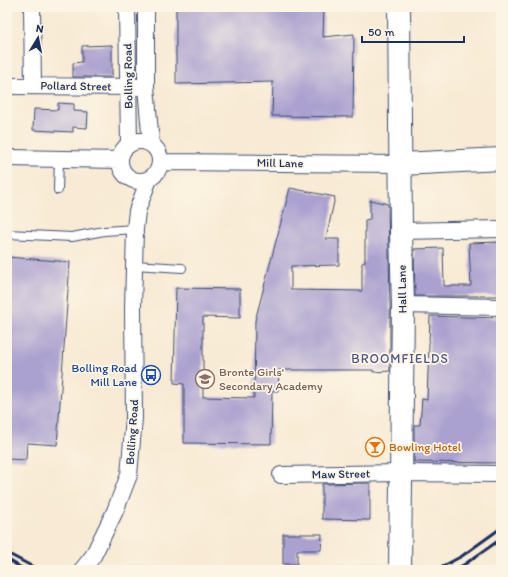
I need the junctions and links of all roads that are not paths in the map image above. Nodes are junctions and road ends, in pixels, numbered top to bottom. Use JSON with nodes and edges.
{"nodes":[{"id":1,"x":32,"y":7,"type":"edge"},
{"id":2,"x":127,"y":7,"type":"edge"},
{"id":3,"x":146,"y":7,"type":"edge"},
{"id":4,"x":399,"y":7,"type":"edge"},
{"id":5,"x":7,"y":86,"type":"edge"},
{"id":6,"x":33,"y":86,"type":"junction"},
{"id":7,"x":128,"y":87,"type":"junction"},
{"id":8,"x":146,"y":87,"type":"junction"},
{"id":9,"x":151,"y":144,"type":"junction"},
{"id":10,"x":128,"y":145,"type":"junction"},
{"id":11,"x":7,"y":158,"type":"edge"},
{"id":12,"x":59,"y":159,"type":"junction"},
{"id":13,"x":501,"y":159,"type":"edge"},
{"id":14,"x":160,"y":162,"type":"junction"},
{"id":15,"x":401,"y":164,"type":"junction"},
{"id":16,"x":123,"y":168,"type":"junction"},
{"id":17,"x":148,"y":179,"type":"junction"},
{"id":18,"x":58,"y":190,"type":"dead end"},
{"id":19,"x":137,"y":211,"type":"junction"},
{"id":20,"x":129,"y":229,"type":"junction"},
{"id":21,"x":501,"y":229,"type":"edge"},
{"id":22,"x":401,"y":231,"type":"junction"},
{"id":23,"x":7,"y":234,"type":"edge"},
{"id":24,"x":134,"y":265,"type":"junction"},
{"id":25,"x":182,"y":268,"type":"dead end"},
{"id":26,"x":403,"y":305,"type":"junction"},
{"id":27,"x":501,"y":307,"type":"edge"},
{"id":28,"x":400,"y":473,"type":"junction"},
{"id":29,"x":501,"y":474,"type":"edge"},
{"id":30,"x":281,"y":475,"type":"dead end"},
{"id":31,"x":85,"y":567,"type":"edge"},
{"id":32,"x":400,"y":570,"type":"edge"}],
"edges":[{"from":1,"to":6,"type":"street"},
{"from":2,"to":7,"type":"street","name":"Bolling Road"},
{"from":3,"to":8,"type":"street","name":"Bolling Road"},
{"from":4,"to":15,"type":"street","name":"Hall Lane"},
{"from":5,"to":6,"type":"street","name":"Pollard Street"},
{"from":6,"to":7,"type":"street","name":"Pollard Street"},
{"from":7,"to":8,"type":"street","name":"Pollard Street"},
{"from":7,"to":10,"type":"street","name":"Bolling Road"},
{"from":8,"to":9,"type":"street","name":"Bolling Road"},
{"from":9,"to":10,"type":"street"},
{"from":9,"to":14,"type":"street"},
{"from":10,"to":16,"type":"street"},
{"from":11,"to":12,"type":"street"},
{"from":12,"to":16,"type":"street"},
{"from":12,"to":18,"type":"lane"},
{"from":13,"to":15,"type":"street"},
{"from":14,"to":15,"type":"street","name":"Mill Lane"},
{"from":14,"to":17,"type":"street"},
{"from":15,"to":22,"type":"street","name":"Hall Lane"},
{"from":16,"to":17,"type":"street"},
{"from":16,"to":19,"type":"street","name":"Bolling Road"},
{"from":17,"to":19,"type":"street","name":"Bolling Road"},
{"from":19,"to":20,"type":"street","name":"Bolling Road"},
{"from":20,"to":23,"type":"lane"},
{"from":20,"to":24,"type":"street","name":"Bolling Road"},
{"from":21,"to":22,"type":"street"},
{"from":22,"to":26,"type":"street","name":"Hall Lane"},
{"from":24,"to":25,"type":"lane"},
{"from":24,"to":31,"type":"street","name":"Bolling Road"},
{"from":26,"to":27,"type":"street"},
{"from":26,"to":28,"type":"street","name":"Hall Lane"},
{"from":28,"to":29,"type":"street","name":"Maw Street"},
{"from":28,"to":30,"type":"street","name":"Maw Street"},
{"from":28,"to":32,"type":"street","name":"Hall Lane"}]}
